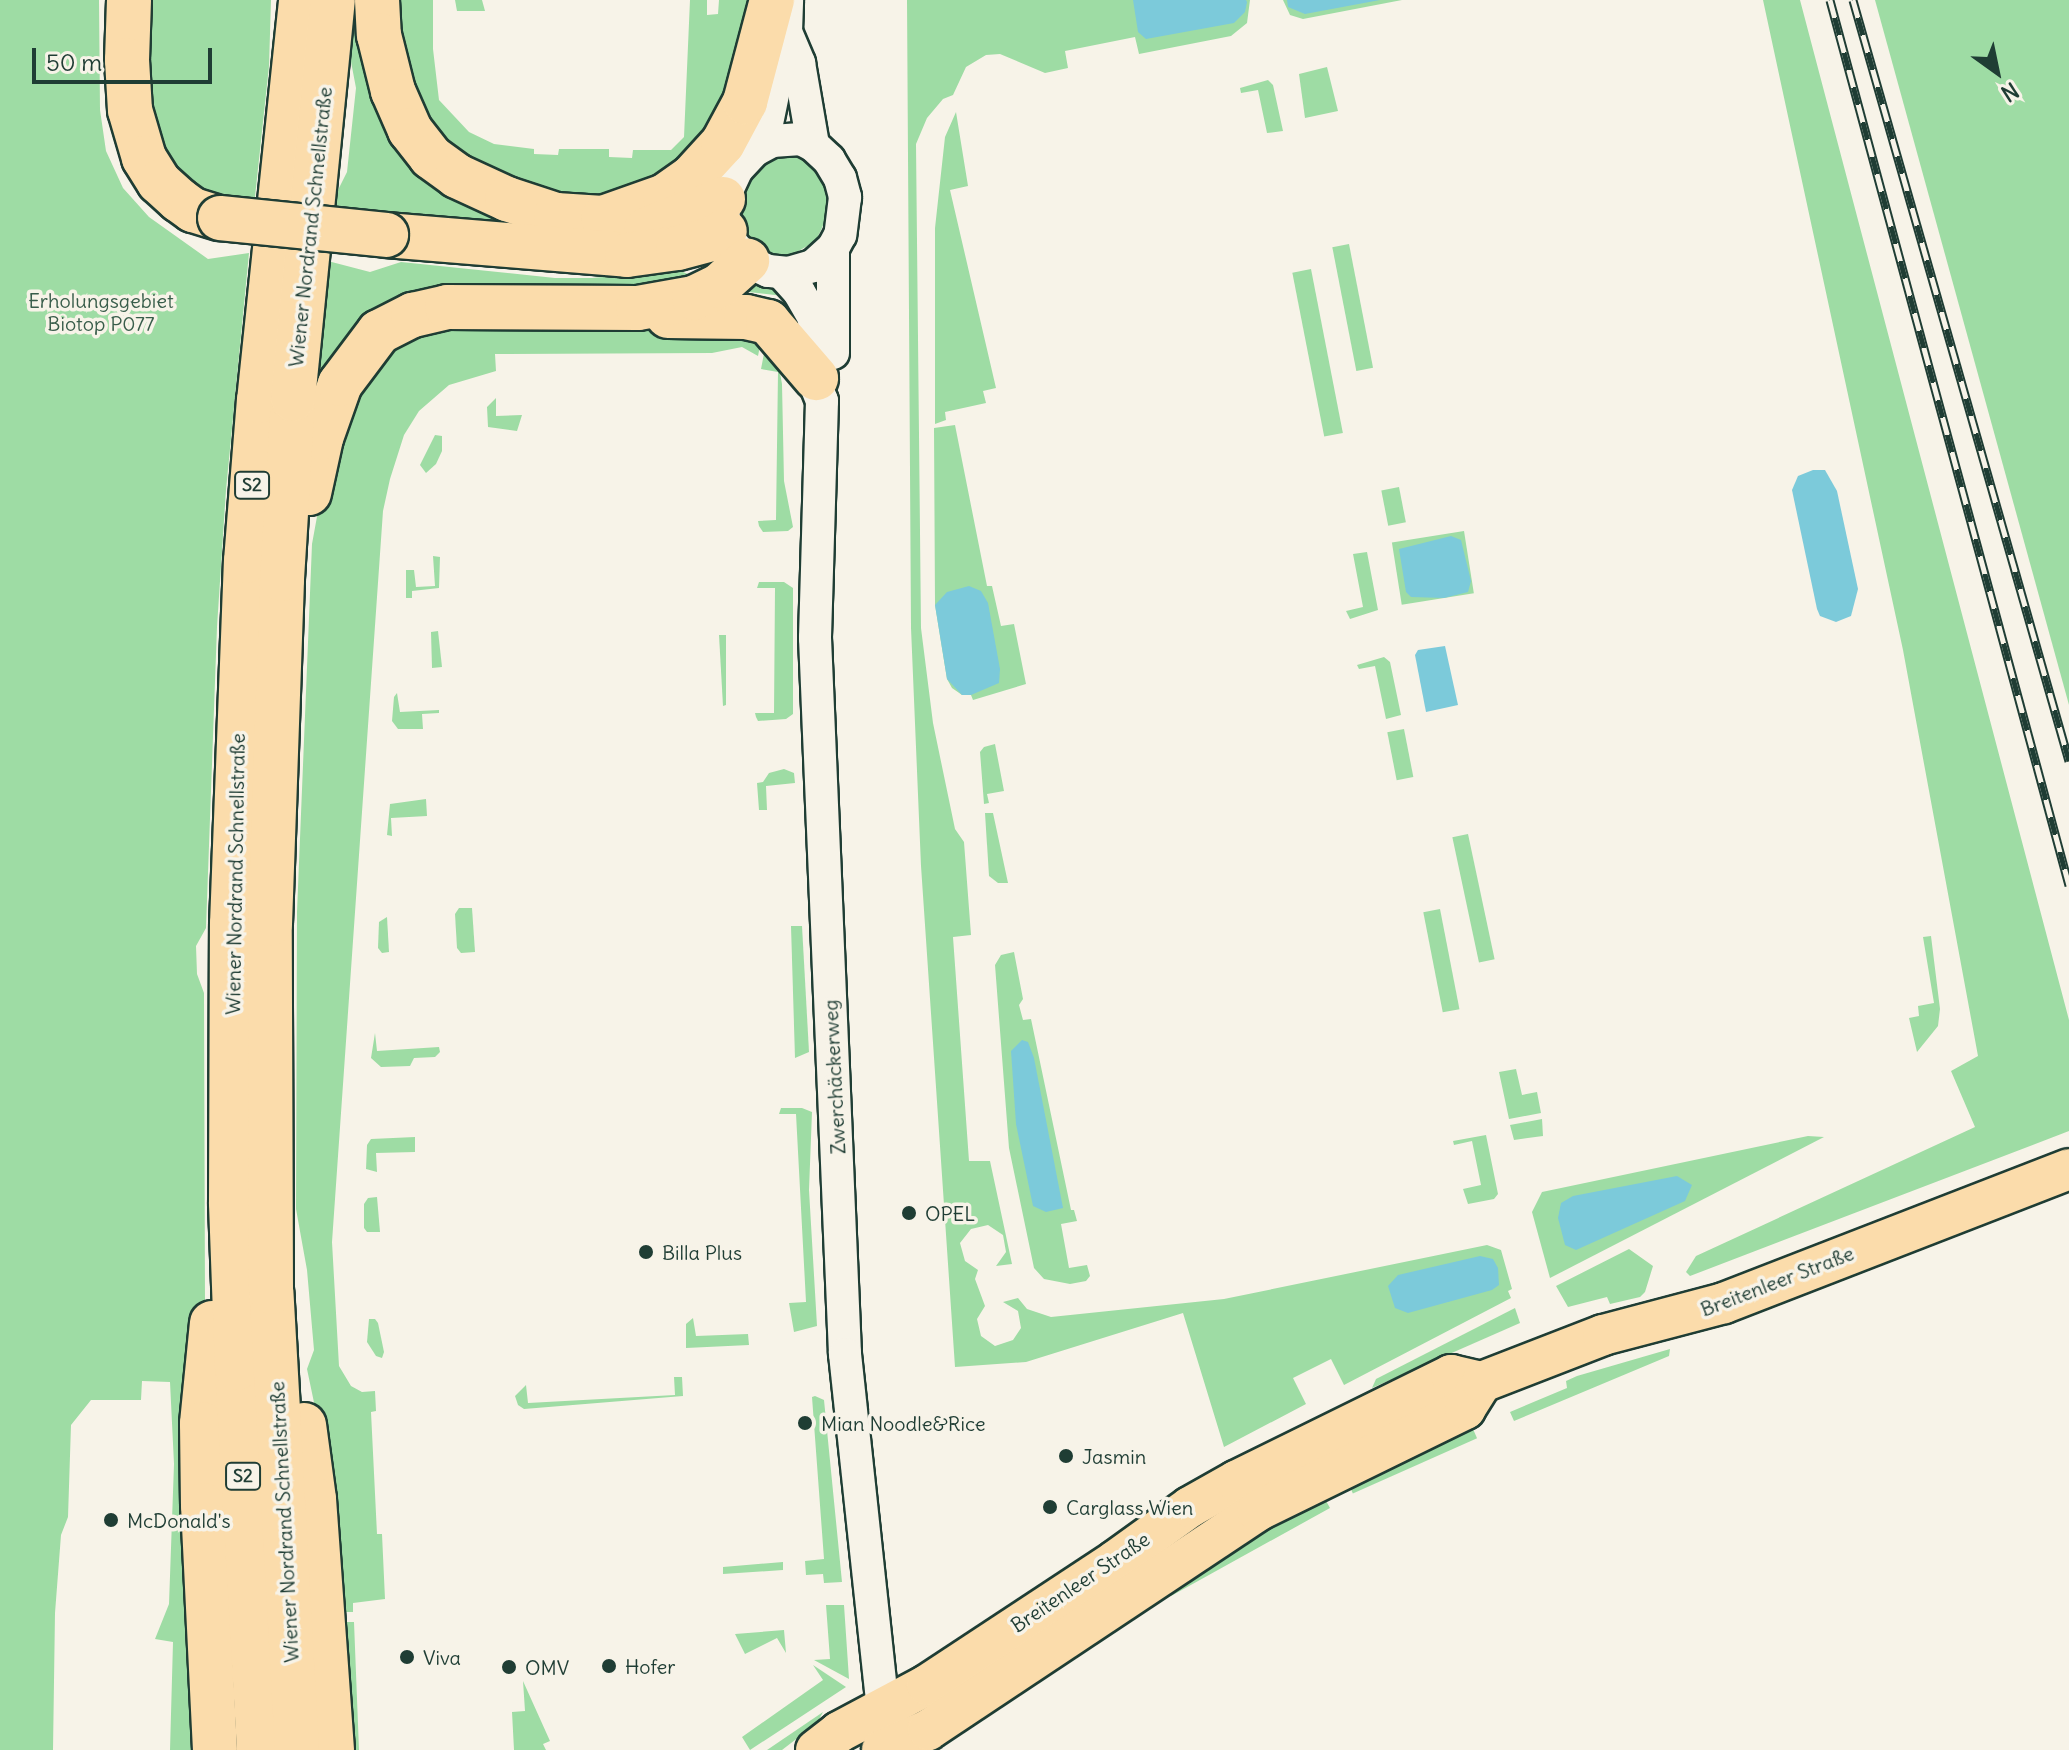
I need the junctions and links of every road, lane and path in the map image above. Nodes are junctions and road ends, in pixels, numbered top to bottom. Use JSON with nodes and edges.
{"nodes":[{"id":1,"x":129,"y":0,"type":"edge"},
{"id":2,"x":279,"y":0,"type":"edge"},
{"id":3,"x":301,"y":0,"type":"edge"},
{"id":4,"x":333,"y":0,"type":"edge"},
{"id":5,"x":377,"y":0,"type":"edge"},
{"id":6,"x":787,"y":0,"type":"edge"},
{"id":7,"x":779,"y":16,"type":"edge"},
{"id":8,"x":296,"y":48,"type":"junction"},
{"id":9,"x":813,"y":145,"type":"junction"},
{"id":10,"x":755,"y":150,"type":"junction"},
{"id":11,"x":591,"y":234,"type":"junction"},
{"id":12,"x":745,"y":241,"type":"junction"},
{"id":13,"x":833,"y":248,"type":"junction"},
{"id":14,"x":638,"y":308,"type":"junction"},
{"id":15,"x":819,"y":390,"type":"junction"},
{"id":16,"x":282,"y":579,"type":"junction"},
{"id":17,"x":2069,"y":1169,"type":"edge"},
{"id":18,"x":231,"y":1202,"type":"junction"},
{"id":19,"x":271,"y":1292,"type":"junction"},
{"id":20,"x":1482,"y":1382,"type":"junction"},
{"id":21,"x":883,"y":1708,"type":"junction"},
{"id":22,"x":886,"y":1749,"type":"edge"},
{"id":23,"x":215,"y":1750,"type":"edge"},
{"id":24,"x":259,"y":1750,"type":"edge"},
{"id":25,"x":297,"y":1750,"type":"edge"},
{"id":26,"x":332,"y":1750,"type":"edge"},
{"id":27,"x":816,"y":1750,"type":"edge"}],
"edges":[{"from":1,"to":11,"type":"highway","bridge":true},
{"from":2,"to":8,"type":"highway"},
{"from":3,"to":8,"type":"highway","name":"Wiener Nordrand Schnellstraße","number":"S2"},
{"from":4,"to":16,"type":"highway","name":"Wiener Nordrand Schnellstraße","number":"S2"},
{"from":5,"to":11,"type":"highway"},
{"from":6,"to":7,"type":"street"},
{"from":7,"to":9,"type":"street"},
{"from":7,"to":10,"type":"street"},
{"from":7,"to":11,"type":"highway"},
{"from":8,"to":18,"type":"highway","name":"Wiener Nordrand Schnellstraße","number":"S2"},
{"from":9,"to":10,"type":"street"},
{"from":9,"to":13,"type":"street","name":"Zwerchäckerweg"},
{"from":10,"to":12,"type":"street"},
{"from":11,"to":12,"type":"highway"},
{"from":11,"to":12,"type":"highway"},
{"from":12,"to":13,"type":"street"},
{"from":12,"to":14,"type":"highway"},
{"from":12,"to":15,"type":"street","name":"Zwerchäckerweg"},
{"from":13,"to":15,"type":"street","name":"Zwerchäckerweg"},
{"from":14,"to":15,"type":"highway"},
{"from":14,"to":16,"type":"highway"},
{"from":15,"to":21,"type":"street","name":"Zwerchäckerweg"},
{"from":16,"to":19,"type":"highway","name":"Wiener Nordrand Schnellstraße","number":"S2"},
{"from":17,"to":20,"type":"main road","name":"Breitenleer Straße"},
{"from":18,"to":23,"type":"highway"},
{"from":18,"to":24,"type":"highway","name":"Wiener Nordrand Schnellstraße","number":"S2"},
{"from":19,"to":25,"type":"highway","name":"Wiener Nordrand Schnellstraße","number":"S2"},
{"from":19,"to":26,"type":"highway"},
{"from":20,"to":21,"type":"main road","name":"Breitenleer Straße"},
{"from":20,"to":22,"type":"main road","name":"Breitenleer Straße"},
{"from":21,"to":22,"type":"street","name":"Zwerchäckerweg"},
{"from":21,"to":27,"type":"main road","name":"Breitenleer Straße"}]}
